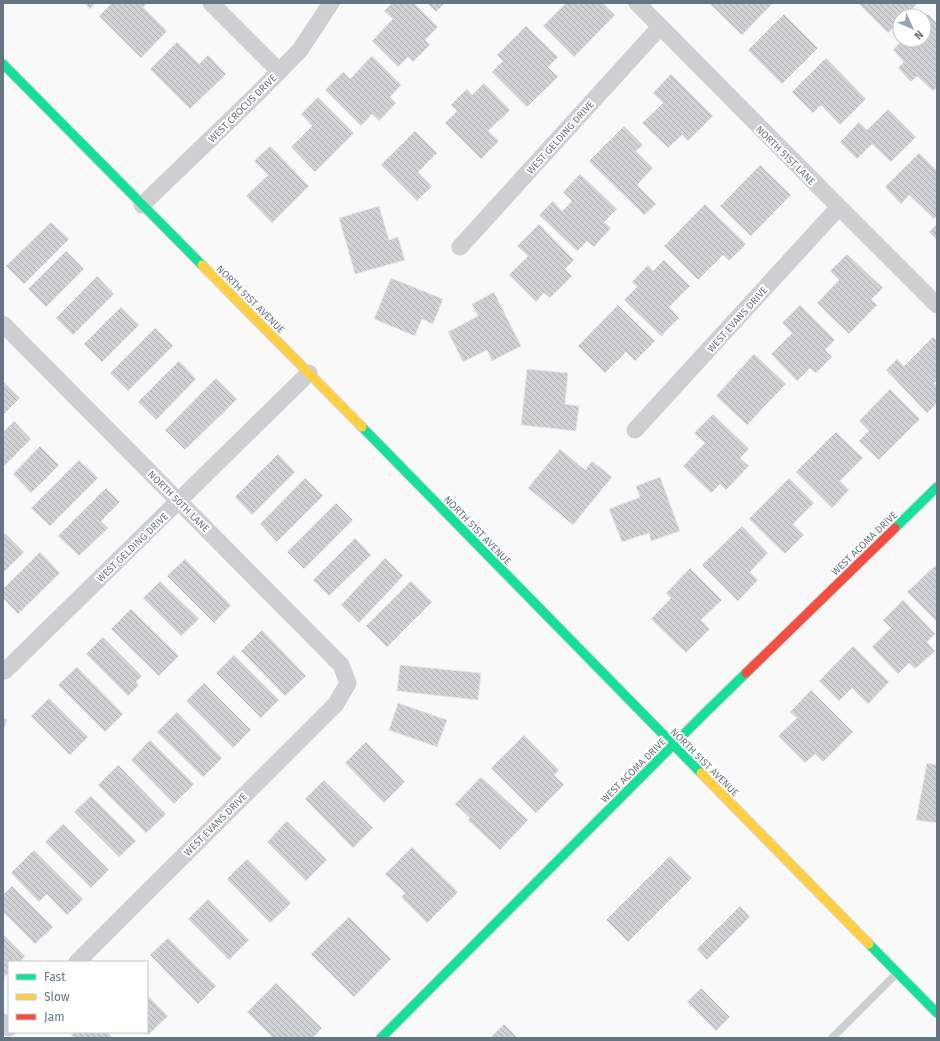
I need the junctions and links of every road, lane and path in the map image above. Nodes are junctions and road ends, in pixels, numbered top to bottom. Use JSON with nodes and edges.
{"nodes":[{"id":1,"x":211,"y":3,"type":"edge"},
{"id":2,"x":331,"y":3,"type":"edge"},
{"id":3,"x":637,"y":3,"type":"edge"},
{"id":4,"x":660,"y":27,"type":"junction"},
{"id":5,"x":3,"y":64,"type":"edge"},
{"id":6,"x":279,"y":71,"type":"junction"},
{"id":7,"x":142,"y":205,"type":"junction"},
{"id":8,"x":839,"y":207,"type":"junction"},
{"id":9,"x":460,"y":247,"type":"dead end"},
{"id":10,"x":937,"y":305,"type":"edge"},
{"id":11,"x":3,"y":324,"type":"edge"},
{"id":12,"x":309,"y":373,"type":"junction"},
{"id":13,"x":635,"y":430,"type":"dead end"},
{"id":14,"x":937,"y":487,"type":"edge"},
{"id":15,"x":179,"y":501,"type":"junction"},
{"id":16,"x":4,"y":670,"type":"edge"},
{"id":17,"x":348,"y":683,"type":"joint"},
{"id":18,"x":674,"y":746,"type":"junction"},
{"id":19,"x":78,"y":961,"type":"edge"},
{"id":20,"x":897,"y":973,"type":"junction"},
{"id":21,"x":937,"y":1013,"type":"edge"},
{"id":22,"x":381,"y":1038,"type":"edge"},
{"id":23,"x":832,"y":1038,"type":"edge"}],
"edges":[{"from":1,"to":6,"type":"street"},
{"from":2,"to":6,"type":"street","name":"WEST CROCUS DRIVE"},
{"from":3,"to":4,"type":"street","name":"NORTH 51ST LANE"},
{"from":4,"to":8,"type":"street","name":"NORTH 51ST LANE"},
{"from":4,"to":9,"type":"street","name":"WEST GELDING DRIVE"},
{"from":5,"to":7,"type":"main road","name":"NORTH 51ST AVENUE"},
{"from":6,"to":7,"type":"street","name":"WEST CROCUS DRIVE"},
{"from":7,"to":12,"type":"main road","name":"NORTH 51ST AVENUE"},
{"from":8,"to":10,"type":"street","name":"NORTH 51ST LANE"},
{"from":8,"to":13,"type":"street","name":"WEST EVANS DRIVE"},
{"from":11,"to":15,"type":"street","name":"NORTH 50TH LANE"},
{"from":12,"to":15,"type":"street","name":"WEST GELDING DRIVE"},
{"from":12,"to":18,"type":"main road","name":"NORTH 51ST AVENUE"},
{"from":14,"to":18,"type":"main road","name":"WEST ACOMA DRIVE"},
{"from":15,"to":16,"type":"street","name":"WEST GELDING DRIVE"},
{"from":15,"to":17,"type":"street","name":"NORTH 50TH LANE"},
{"from":17,"to":19,"type":"street","name":"WEST EVANS DRIVE"},
{"from":18,"to":20,"type":"main road","name":"NORTH 51ST AVENUE"},
{"from":18,"to":22,"type":"main road","name":"WEST ACOMA DRIVE"},
{"from":20,"to":21,"type":"main road","name":"NORTH 51ST AVENUE"},
{"from":20,"to":23,"type":"lane"}]}
